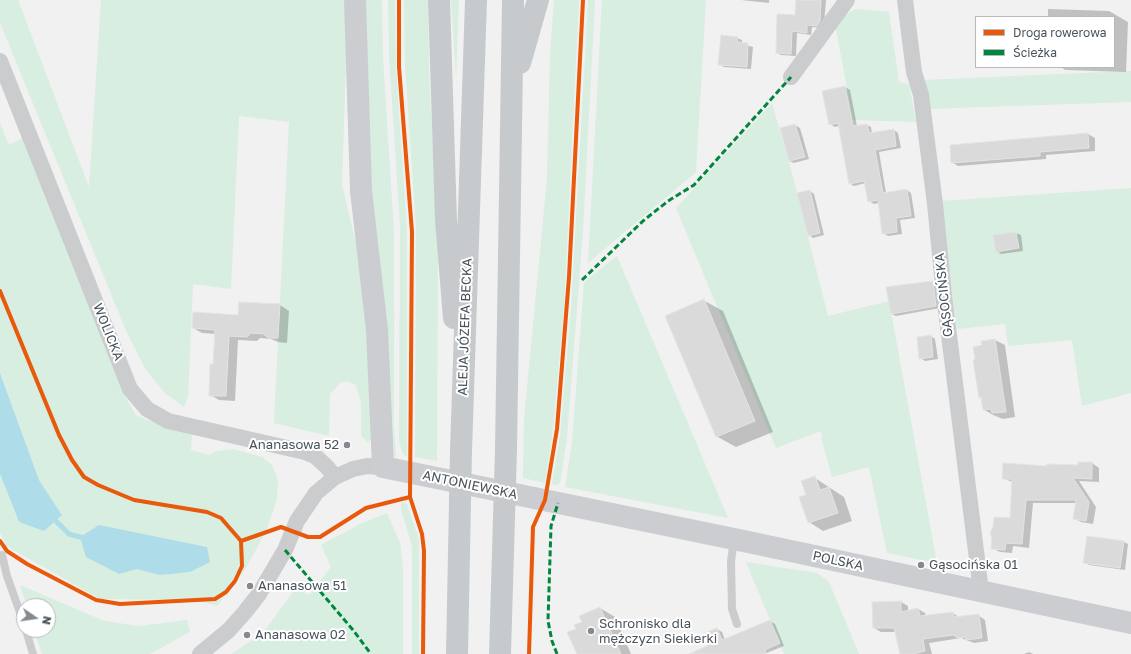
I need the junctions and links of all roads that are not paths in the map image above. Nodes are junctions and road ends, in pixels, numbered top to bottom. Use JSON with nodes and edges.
{"nodes":[{"id":1,"x":355,"y":0,"type":"edge"},
{"id":2,"x":439,"y":0,"type":"edge"},
{"id":3,"x":476,"y":0,"type":"edge"},
{"id":4,"x":513,"y":0,"type":"edge"},
{"id":5,"x":538,"y":0,"type":"edge"},
{"id":6,"x":847,"y":0,"type":"edge"},
{"id":7,"x":905,"y":0,"type":"edge"},
{"id":8,"x":0,"y":61,"type":"edge"},
{"id":9,"x":791,"y":77,"type":"dead end"},
{"id":10,"x":511,"y":97,"type":"junction"},
{"id":11,"x":463,"y":358,"type":"junction"},
{"id":12,"x":383,"y":467,"type":"junction"},
{"id":13,"x":335,"y":477,"type":"junction"},
{"id":14,"x":545,"y":500,"type":"joint"},
{"id":15,"x":734,"y":539,"type":"junction"},
{"id":16,"x":2,"y":555,"type":"dead end"},
{"id":17,"x":981,"y":591,"type":"junction"},
{"id":18,"x":16,"y":599,"type":"edge"},
{"id":19,"x":1131,"y":623,"type":"edge"},
{"id":20,"x":737,"y":624,"type":"dead end"},
{"id":21,"x":29,"y":638,"type":"edge"},
{"id":22,"x":34,"y":654,"type":"edge"},
{"id":23,"x":200,"y":654,"type":"edge"},
{"id":24,"x":456,"y":654,"type":"edge"},
{"id":25,"x":500,"y":654,"type":"edge"}],
"edges":[{"from":1,"to":12,"type":"street"},
{"from":2,"to":11,"type":"main road"},
{"from":3,"to":11,"type":"main road","name":"ALEJA JÓZEFA BECKA"},
{"from":4,"to":10,"type":"main road"},
{"from":5,"to":10,"type":"main road"},
{"from":6,"to":9,"type":"street"},
{"from":7,"to":17,"type":"street","name":"GĄSOCIŃSKA"},
{"from":8,"to":13,"type":"street","name":"WOLICKA"},
{"from":10,"to":25,"type":"main road","bridge":true},
{"from":11,"to":24,"type":"main road","name":"ALEJA JÓZEFA BECKA","bridge":true},
{"from":12,"to":13,"type":"street","name":"ANTONIEWSKA"},
{"from":12,"to":14,"type":"street","name":"ANTONIEWSKA"},
{"from":13,"to":23,"type":"street","name":"ANTONIEWSKA"},
{"from":14,"to":15,"type":"street","name":"POLSKA"},
{"from":15,"to":17,"type":"street","name":"POLSKA"},
{"from":15,"to":20,"type":"lane"},
{"from":16,"to":18,"type":"lane"},
{"from":17,"to":19,"type":"street","name":"POLSKA"},
{"from":21,"to":22,"type":"lane"}]}
